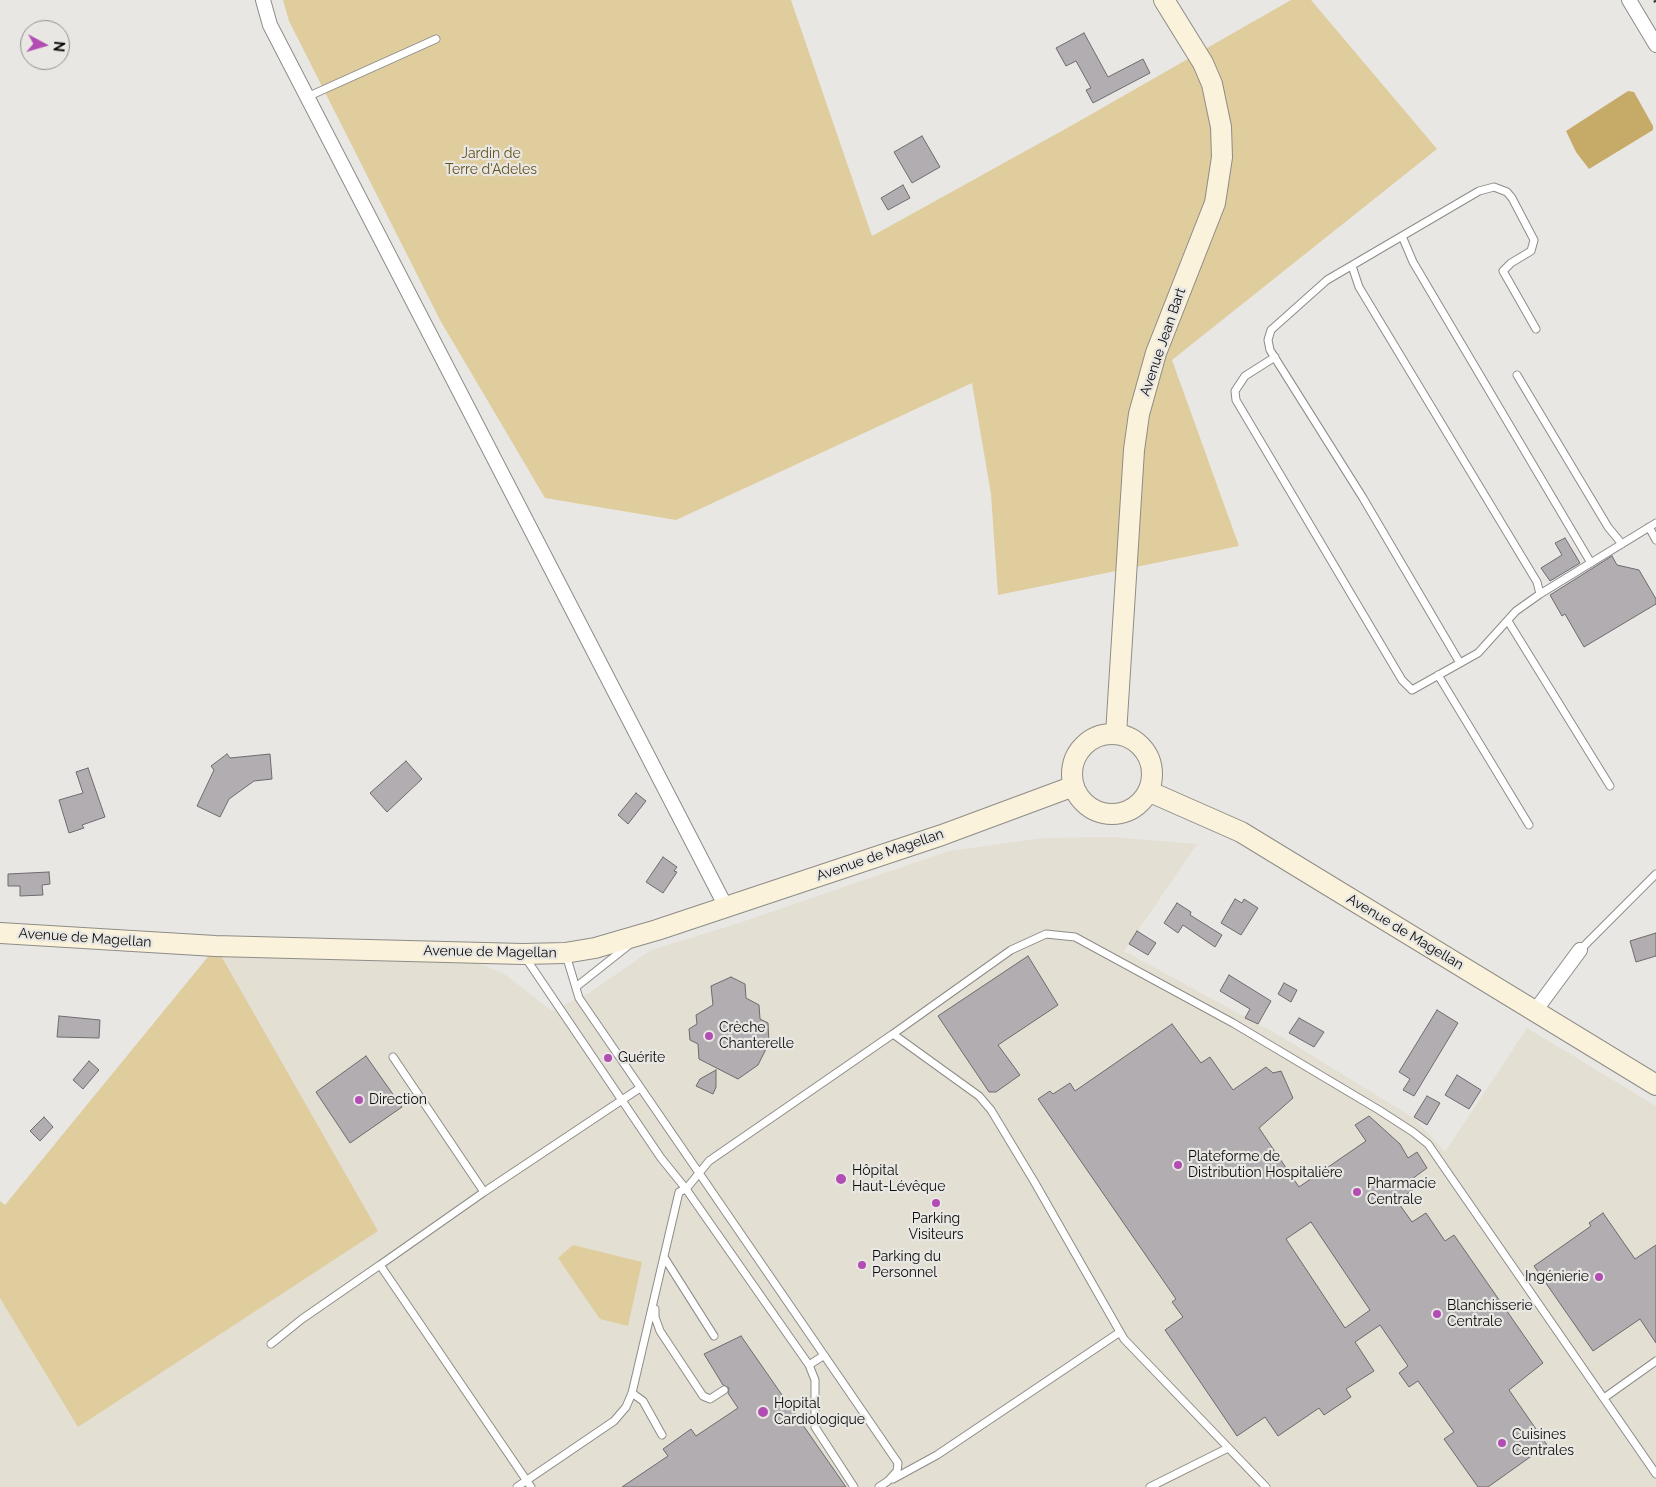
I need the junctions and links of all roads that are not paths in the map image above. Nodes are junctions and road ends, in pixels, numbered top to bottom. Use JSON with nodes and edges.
{"nodes":[{"id":1,"x":263,"y":0,"type":"edge"},
{"id":2,"x":1164,"y":0,"type":"edge"},
{"id":3,"x":1629,"y":0,"type":"edge"},
{"id":4,"x":436,"y":39,"type":"dead end"},
{"id":5,"x":1656,"y":45,"type":"edge"},
{"id":6,"x":308,"y":97,"type":"junction"},
{"id":7,"x":1402,"y":236,"type":"junction"},
{"id":8,"x":1352,"y":266,"type":"junction"},
{"id":9,"x":1536,"y":329,"type":"dead end"},
{"id":10,"x":1276,"y":357,"type":"junction"},
{"id":11,"x":1517,"y":375,"type":"dead end"},
{"id":12,"x":1656,"y":523,"type":"edge"},
{"id":13,"x":1649,"y":527,"type":"junction"},
{"id":14,"x":1656,"y":540,"type":"edge"},
{"id":15,"x":1622,"y":544,"type":"junction"},
{"id":16,"x":1591,"y":563,"type":"junction"},
{"id":17,"x":1540,"y":594,"type":"junction"},
{"id":18,"x":1508,"y":621,"type":"junction"},
{"id":19,"x":1460,"y":663,"type":"junction"},
{"id":20,"x":1438,"y":675,"type":"junction"},
{"id":21,"x":1116,"y":734,"type":"junction"},
{"id":22,"x":1074,"y":786,"type":"junction"},
{"id":23,"x":1610,"y":786,"type":"dead end"},
{"id":24,"x":1148,"y":791,"type":"junction"},
{"id":25,"x":1528,"y":825,"type":"dead end"},
{"id":26,"x":1656,"y":874,"type":"edge"},
{"id":27,"x":726,"y":907,"type":"junction"},
{"id":28,"x":0,"y":933,"type":"edge"},
{"id":29,"x":642,"y":935,"type":"junction"},
{"id":30,"x":1580,"y":950,"type":"joint"},
{"id":31,"x":565,"y":953,"type":"junction"},
{"id":32,"x":523,"y":954,"type":"junction"},
{"id":33,"x":576,"y":987,"type":"junction"},
{"id":34,"x":1535,"y":1011,"type":"junction"},
{"id":35,"x":893,"y":1034,"type":"junction"},
{"id":36,"x":393,"y":1057,"type":"dead end"},
{"id":37,"x":1656,"y":1085,"type":"edge"},
{"id":38,"x":640,"y":1088,"type":"junction"},
{"id":39,"x":621,"y":1100,"type":"junction"},
{"id":40,"x":698,"y":1172,"type":"junction"},
{"id":41,"x":686,"y":1189,"type":"junction"},
{"id":42,"x":484,"y":1192,"type":"junction"},
{"id":43,"x":664,"y":1257,"type":"junction"},
{"id":44,"x":380,"y":1265,"type":"junction"},
{"id":45,"x":654,"y":1296,"type":"junction"},
{"id":46,"x":647,"y":1329,"type":"junction"},
{"id":47,"x":660,"y":1331,"type":"junction"},
{"id":48,"x":1120,"y":1332,"type":"junction"},
{"id":49,"x":714,"y":1336,"type":"dead end"},
{"id":50,"x":271,"y":1344,"type":"dead end"},
{"id":51,"x":823,"y":1356,"type":"junction"},
{"id":52,"x":1656,"y":1362,"type":"edge"},
{"id":53,"x":809,"y":1365,"type":"junction"},
{"id":54,"x":724,"y":1390,"type":"dead end"},
{"id":55,"x":632,"y":1393,"type":"junction"},
{"id":56,"x":1604,"y":1398,"type":"junction"},
{"id":57,"x":662,"y":1434,"type":"dead end"},
{"id":58,"x":1228,"y":1448,"type":"junction"},
{"id":59,"x":1656,"y":1474,"type":"edge"},
{"id":60,"x":888,"y":1481,"type":"junction"},
{"id":61,"x":529,"y":1484,"type":"edge"},
{"id":62,"x":517,"y":1487,"type":"edge"},
{"id":63,"x":854,"y":1487,"type":"edge"},
{"id":64,"x":879,"y":1487,"type":"edge"},
{"id":65,"x":1150,"y":1487,"type":"edge"},
{"id":66,"x":1266,"y":1487,"type":"edge"}],
"edges":[{"from":1,"to":6,"type":"street"},
{"from":2,"to":21,"type":"street","name":"Avenue Jean Bart"},
{"from":3,"to":5,"type":"street"},
{"from":4,"to":6,"type":"lane"},
{"from":6,"to":27,"type":"street"},
{"from":7,"to":8,"type":"lane"},
{"from":7,"to":9,"type":"lane"},
{"from":7,"to":16,"type":"lane"},
{"from":8,"to":10,"type":"lane"},
{"from":8,"to":17,"type":"lane"},
{"from":10,"to":19,"type":"lane"},
{"from":10,"to":20,"type":"lane"},
{"from":11,"to":15,"type":"lane"},
{"from":12,"to":13,"type":"lane"},
{"from":13,"to":14,"type":"lane"},
{"from":13,"to":15,"type":"lane"},
{"from":15,"to":16,"type":"lane"},
{"from":16,"to":17,"type":"lane"},
{"from":17,"to":18,"type":"lane"},
{"from":18,"to":19,"type":"lane"},
{"from":18,"to":23,"type":"lane"},
{"from":19,"to":20,"type":"lane"},
{"from":20,"to":25,"type":"lane"},
{"from":21,"to":22,"type":"street"},
{"from":21,"to":24,"type":"street"},
{"from":22,"to":24,"type":"street"},
{"from":22,"to":27,"type":"street","name":"Avenue de Magellan"},
{"from":24,"to":34,"type":"street","name":"Avenue de Magellan"},
{"from":26,"to":30,"type":"lane"},
{"from":27,"to":29,"type":"street","name":"Avenue de Magellan"},
{"from":28,"to":32,"type":"street","name":"Avenue de Magellan"},
{"from":29,"to":31,"type":"street","name":"Avenue de Magellan"},
{"from":29,"to":33,"type":"lane"},
{"from":30,"to":34,"type":"street"},
{"from":31,"to":32,"type":"street","name":"Avenue de Magellan"},
{"from":31,"to":33,"type":"lane"},
{"from":32,"to":39,"type":"lane"},
{"from":33,"to":38,"type":"lane"},
{"from":34,"to":37,"type":"street","name":"Avenue de Magellan"},
{"from":35,"to":40,"type":"lane"},
{"from":35,"to":48,"type":"lane"},
{"from":35,"to":56,"type":"lane"},
{"from":36,"to":42,"type":"lane"},
{"from":38,"to":39,"type":"lane"},
{"from":38,"to":40,"type":"lane"},
{"from":39,"to":41,"type":"lane"},
{"from":39,"to":42,"type":"lane"},
{"from":40,"to":41,"type":"lane"},
{"from":40,"to":51,"type":"lane"},
{"from":41,"to":43,"type":"lane"},
{"from":41,"to":53,"type":"lane"},
{"from":42,"to":44,"type":"lane"},
{"from":43,"to":45,"type":"lane"},
{"from":43,"to":49,"type":"lane"},
{"from":44,"to":50,"type":"lane"},
{"from":44,"to":61,"type":"lane"},
{"from":45,"to":46,"type":"lane"},
{"from":45,"to":47,"type":"lane"},
{"from":46,"to":47,"type":"lane"},
{"from":46,"to":55,"type":"lane"},
{"from":47,"to":54,"type":"lane"},
{"from":48,"to":58,"type":"lane"},
{"from":48,"to":60,"type":"lane"},
{"from":51,"to":53,"type":"lane"},
{"from":51,"to":60,"type":"lane"},
{"from":52,"to":56,"type":"lane"},
{"from":53,"to":63,"type":"lane"},
{"from":55,"to":57,"type":"lane"},
{"from":55,"to":61,"type":"lane"},
{"from":56,"to":59,"type":"lane"},
{"from":58,"to":65,"type":"lane"},
{"from":58,"to":66,"type":"lane"},
{"from":60,"to":64,"type":"lane"},
{"from":61,"to":62,"type":"lane"}]}
